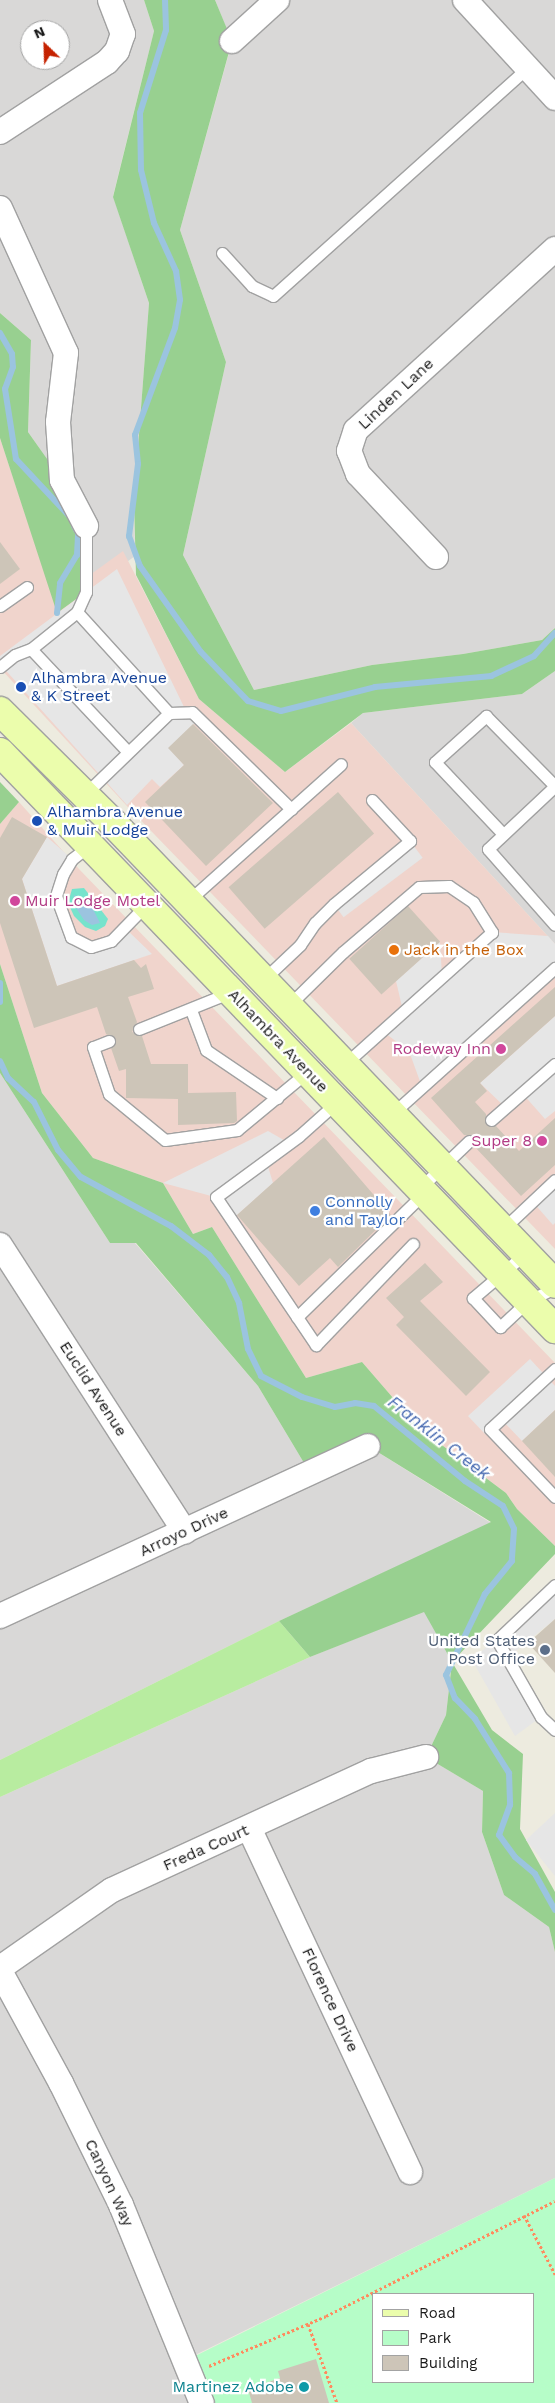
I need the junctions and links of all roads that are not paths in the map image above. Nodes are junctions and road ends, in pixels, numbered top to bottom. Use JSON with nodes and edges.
{"nodes":[{"id":1,"x":110,"y":0,"type":"edge"},
{"id":2,"x":277,"y":0,"type":"edge"},
{"id":3,"x":465,"y":0,"type":"edge"},
{"id":4,"x":232,"y":41,"type":"dead end"},
{"id":5,"x":527,"y":68,"type":"junction"},
{"id":6,"x":555,"y":98,"type":"edge"},
{"id":7,"x":0,"y":132,"type":"edge"},
{"id":8,"x":0,"y":208,"type":"edge"},
{"id":9,"x":555,"y":249,"type":"edge"},
{"id":10,"x":222,"y":253,"type":"dead end"},
{"id":11,"x":86,"y":526,"type":"joint"},
{"id":12,"x":436,"y":557,"type":"dead end"},
{"id":13,"x":27,"y":587,"type":"dead end"},
{"id":14,"x":0,"y":606,"type":"edge"},
{"id":15,"x":77,"y":612,"type":"junction"},
{"id":16,"x":32,"y":649,"type":"junction"},
{"id":17,"x":0,"y":667,"type":"edge"},
{"id":18,"x":0,"y":711,"type":"edge"},
{"id":19,"x":168,"y":713,"type":"junction"},
{"id":20,"x":0,"y":752,"type":"edge"},
{"id":21,"x":128,"y":752,"type":"junction"},
{"id":22,"x":341,"y":764,"type":"dead end"},
{"id":23,"x":83,"y":796,"type":"junction"},
{"id":24,"x":372,"y":800,"type":"dead end"},
{"id":25,"x":291,"y":809,"type":"junction"},
{"id":26,"x":503,"y":834,"type":"junction"},
{"id":27,"x":90,"y":845,"type":"junction"},
{"id":28,"x":188,"y":901,"type":"junction"},
{"id":29,"x":147,"y":904,"type":"junction"},
{"id":30,"x":555,"y":925,"type":"edge"},
{"id":31,"x":555,"y":968,"type":"edge"},
{"id":32,"x":263,"y":980,"type":"junction"},
{"id":33,"x":231,"y":992,"type":"junction"},
{"id":34,"x":288,"y":1006,"type":"junction"},
{"id":35,"x":191,"y":1010,"type":"junction"},
{"id":36,"x":139,"y":1029,"type":"dead end"},
{"id":37,"x":109,"y":1041,"type":"dead end"},
{"id":38,"x":344,"y":1064,"type":"junction"},
{"id":39,"x":555,"y":1064,"type":"edge"},
{"id":40,"x":308,"y":1072,"type":"junction"},
{"id":41,"x":276,"y":1098,"type":"junction"},
{"id":42,"x":336,"y":1102,"type":"junction"},
{"id":43,"x":392,"y":1114,"type":"junction"},
{"id":44,"x":492,"y":1120,"type":"dead end"},
{"id":45,"x":469,"y":1141,"type":"dead end"},
{"id":46,"x":443,"y":1167,"type":"junction"},
{"id":47,"x":555,"y":1180,"type":"edge"},
{"id":48,"x":422,"y":1191,"type":"junction"},
{"id":49,"x":503,"y":1229,"type":"junction"},
{"id":50,"x":413,"y":1244,"type":"dead end"},
{"id":51,"x":0,"y":1245,"type":"edge"},
{"id":52,"x":526,"y":1254,"type":"junction"},
{"id":53,"x":502,"y":1274,"type":"junction"},
{"id":54,"x":555,"y":1284,"type":"edge"},
{"id":55,"x":555,"y":1288,"type":"edge"},
{"id":56,"x":528,"y":1301,"type":"junction"},
{"id":57,"x":297,"y":1318,"type":"junction"},
{"id":58,"x":555,"y":1330,"type":"edge"},
{"id":59,"x":555,"y":1369,"type":"edge"},
{"id":60,"x":368,"y":1446,"type":"dead end"},
{"id":61,"x":555,"y":1497,"type":"edge"},
{"id":62,"x":185,"y":1532,"type":"junction"},
{"id":63,"x":555,"y":1585,"type":"edge"},
{"id":64,"x":0,"y":1616,"type":"edge"},
{"id":65,"x":555,"y":1730,"type":"edge"},
{"id":66,"x":426,"y":1757,"type":"dead end"},
{"id":67,"x":250,"y":1828,"type":"junction"},
{"id":68,"x":0,"y":1970,"type":"edge"},
{"id":69,"x":410,"y":2172,"type":"dead end"},
{"id":70,"x":202,"y":2403,"type":"edge"}],
"edges":[{"from":1,"to":7,"type":"street"},
{"from":2,"to":4,"type":"street"},
{"from":3,"to":5,"type":"street"},
{"from":5,"to":6,"type":"street"},
{"from":5,"to":10,"type":"lane"},
{"from":8,"to":11,"type":"street"},
{"from":9,"to":12,"type":"street","name":"Linden Lane"},
{"from":11,"to":15,"type":"lane"},
{"from":13,"to":14,"type":"lane"},
{"from":15,"to":16,"type":"lane"},
{"from":15,"to":19,"type":"lane"},
{"from":16,"to":17,"type":"lane"},
{"from":16,"to":21,"type":"lane"},
{"from":18,"to":23,"type":"main road","name":"Alhambra Avenue"},
{"from":19,"to":21,"type":"lane"},
{"from":19,"to":25,"type":"lane"},
{"from":20,"to":27,"type":"main road","name":"Alhambra Avenue"},
{"from":21,"to":23,"type":"lane"},
{"from":22,"to":25,"type":"lane"},
{"from":23,"to":28,"type":"main road","name":"Alhambra Avenue"},
{"from":24,"to":32,"type":"lane"},
{"from":25,"to":28,"type":"lane"},
{"from":26,"to":26,"type":"lane"},
{"from":26,"to":30,"type":"lane"},
{"from":27,"to":29,"type":"main road","name":"Alhambra Avenue"},
{"from":27,"to":29,"type":"lane"},
{"from":28,"to":32,"type":"main road","name":"Alhambra Avenue"},
{"from":29,"to":33,"type":"main road","name":"Alhambra Avenue"},
{"from":31,"to":43,"type":"lane"},
{"from":32,"to":34,"type":"main road","name":"Alhambra Avenue"},
{"from":33,"to":35,"type":"lane"},
{"from":33,"to":40,"type":"main road","name":"Alhambra Avenue"},
{"from":34,"to":38,"type":"main road","name":"Alhambra Avenue"},
{"from":34,"to":38,"type":"lane"},
{"from":35,"to":36,"type":"lane"},
{"from":35,"to":41,"type":"lane"},
{"from":37,"to":41,"type":"lane"},
{"from":38,"to":43,"type":"main road","name":"Alhambra Avenue"},
{"from":39,"to":44,"type":"lane"},
{"from":40,"to":41,"type":"lane"},
{"from":40,"to":42,"type":"main road","name":"Alhambra Avenue"},
{"from":42,"to":48,"type":"main road","name":"Alhambra Avenue"},
{"from":42,"to":57,"type":"lane"},
{"from":43,"to":46,"type":"main road","name":"Alhambra Avenue"},
{"from":45,"to":46,"type":"lane"},
{"from":46,"to":48,"type":"lane"},
{"from":46,"to":49,"type":"main road","name":"Alhambra Avenue"},
{"from":47,"to":49,"type":"lane"},
{"from":48,"to":53,"type":"main road","name":"Alhambra Avenue"},
{"from":48,"to":57,"type":"lane"},
{"from":49,"to":52,"type":"main road","name":"Alhambra Avenue"},
{"from":50,"to":57,"type":"lane"},
{"from":51,"to":62,"type":"street","name":"Euclid Avenue"},
{"from":52,"to":53,"type":"lane"},
{"from":52,"to":54,"type":"main road","name":"Alhambra Avenue"},
{"from":53,"to":56,"type":"main road","name":"Alhambra Avenue"},
{"from":53,"to":56,"type":"lane"},
{"from":55,"to":56,"type":"lane"},
{"from":56,"to":58,"type":"main road","name":"Alhambra Avenue"},
{"from":59,"to":61,"type":"lane"},
{"from":60,"to":62,"type":"street","name":"Arroyo Drive"},
{"from":62,"to":64,"type":"street","name":"Arroyo Drive"},
{"from":63,"to":65,"type":"lane"},
{"from":66,"to":67,"type":"street","name":"Freda Court"},
{"from":67,"to":68,"type":"street","name":"Freda Court"},
{"from":67,"to":69,"type":"street","name":"Florence Drive"},
{"from":68,"to":70,"type":"street","name":"Canyon Way"}]}
